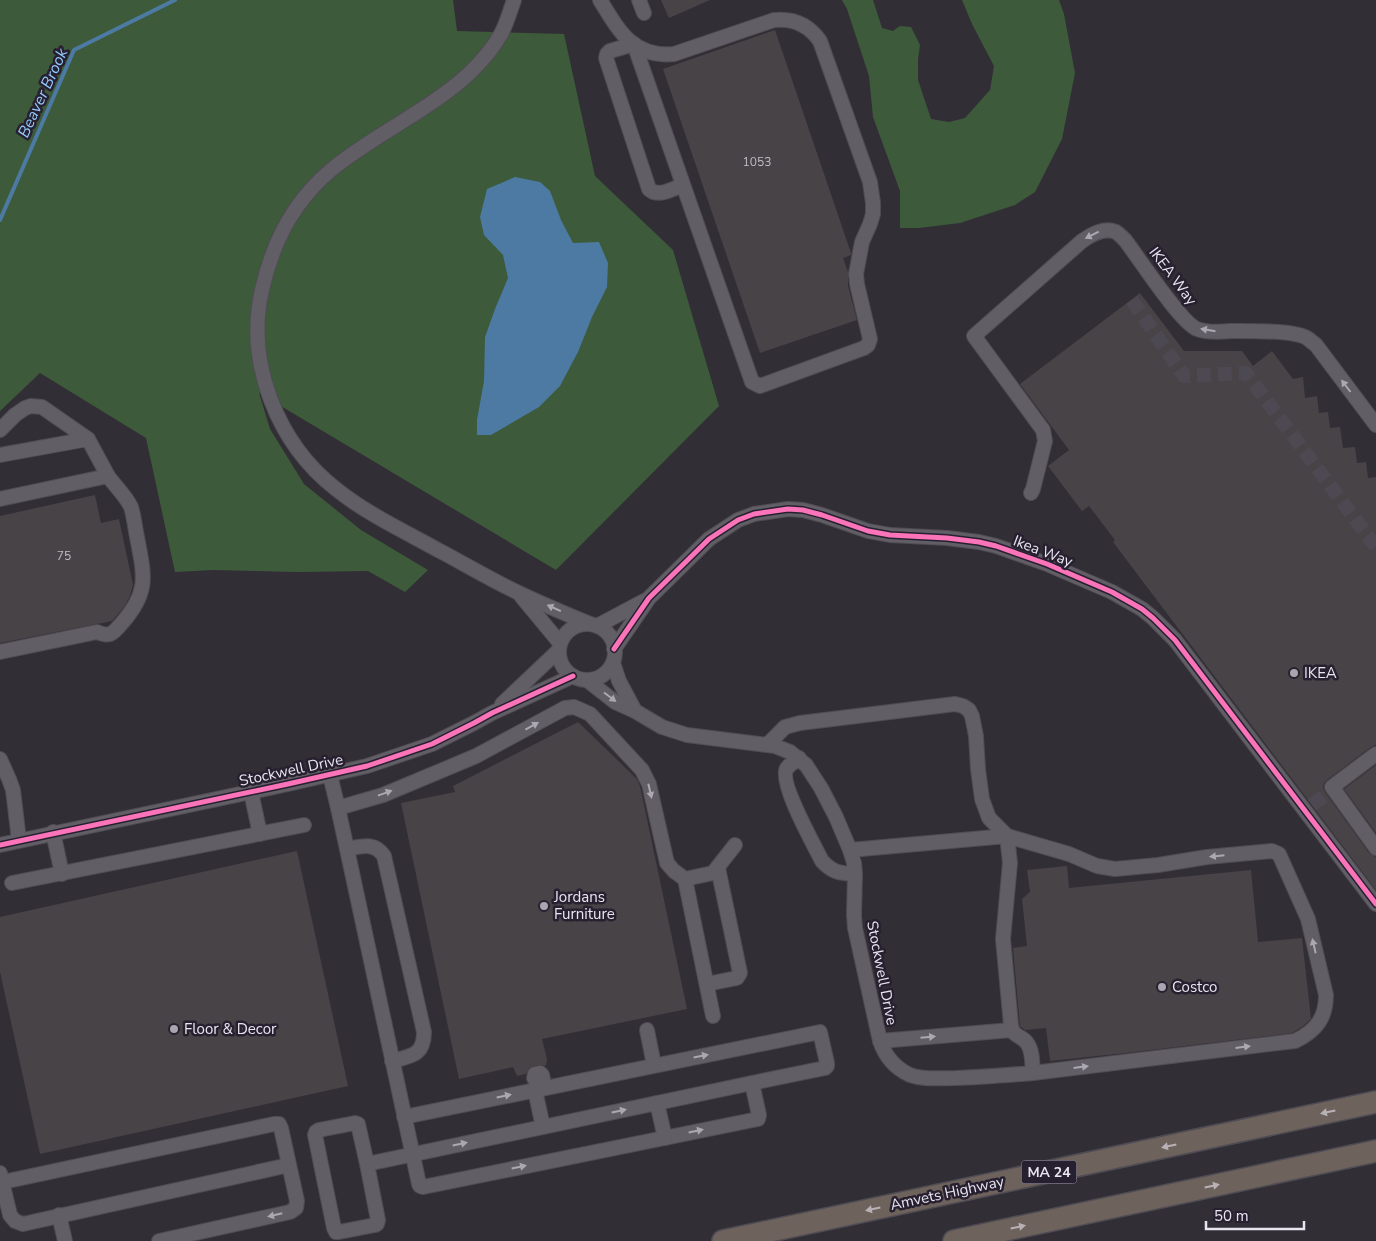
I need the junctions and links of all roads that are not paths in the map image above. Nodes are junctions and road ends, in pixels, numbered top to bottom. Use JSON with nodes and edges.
{"nodes":[{"id":1,"x":514,"y":0,"type":"edge"},
{"id":2,"x":600,"y":0,"type":"edge"},
{"id":3,"x":634,"y":44,"type":"junction"},
{"id":4,"x":683,"y":185,"type":"junction"},
{"id":5,"x":1376,"y":425,"type":"edge"},
{"id":6,"x":0,"y":430,"type":"edge"},
{"id":7,"x":88,"y":439,"type":"junction"},
{"id":8,"x":0,"y":455,"type":"edge"},
{"id":9,"x":108,"y":476,"type":"junction"},
{"id":10,"x":1031,"y":494,"type":"dead end"},
{"id":11,"x":0,"y":499,"type":"edge"},
{"id":12,"x":517,"y":592,"type":"junction"},
{"id":13,"x":649,"y":598,"type":"junction"},
{"id":14,"x":594,"y":625,"type":"junction"},
{"id":15,"x":560,"y":646,"type":"junction"},
{"id":16,"x":0,"y":652,"type":"edge"},
{"id":17,"x":614,"y":656,"type":"junction"},
{"id":18,"x":573,"y":676,"type":"junction"},
{"id":19,"x":587,"y":680,"type":"junction"},
{"id":20,"x":635,"y":711,"type":"junction"},
{"id":21,"x":492,"y":713,"type":"junction"},
{"id":22,"x":767,"y":744,"type":"junction"},
{"id":23,"x":1376,"y":754,"type":"edge"},
{"id":24,"x":799,"y":758,"type":"junction"},
{"id":25,"x":0,"y":759,"type":"edge"},
{"id":26,"x":330,"y":775,"type":"junction"},
{"id":27,"x":251,"y":792,"type":"junction"},
{"id":28,"x":338,"y":808,"type":"junction"},
{"id":29,"x":304,"y":825,"type":"dead end"},
{"id":30,"x":54,"y":832,"type":"junction"},
{"id":31,"x":260,"y":834,"type":"junction"},
{"id":32,"x":1007,"y":836,"type":"junction"},
{"id":33,"x":19,"y":840,"type":"junction"},
{"id":34,"x":0,"y":845,"type":"edge"},
{"id":35,"x":735,"y":845,"type":"dead end"},
{"id":36,"x":1376,"y":848,"type":"edge"},
{"id":37,"x":348,"y":849,"type":"junction"},
{"id":38,"x":850,"y":850,"type":"junction"},
{"id":39,"x":718,"y":868,"type":"junction"},
{"id":40,"x":62,"y":874,"type":"junction"},
{"id":41,"x":855,"y":874,"type":"junction"},
{"id":42,"x":685,"y":879,"type":"junction"},
{"id":43,"x":12,"y":884,"type":"dead end"},
{"id":44,"x":1376,"y":904,"type":"edge"},
{"id":45,"x":707,"y":984,"type":"junction"},
{"id":46,"x":713,"y":1016,"type":"dead end"},
{"id":47,"x":646,"y":1030,"type":"dead end"},
{"id":48,"x":1012,"y":1030,"type":"junction"},
{"id":49,"x":880,"y":1041,"type":"junction"},
{"id":50,"x":392,"y":1061,"type":"junction"},
{"id":51,"x":654,"y":1065,"type":"junction"},
{"id":52,"x":1033,"y":1072,"type":"junction"},
{"id":53,"x":538,"y":1082,"type":"junction"},
{"id":54,"x":752,"y":1083,"type":"junction"},
{"id":55,"x":1376,"y":1102,"type":"edge"},
{"id":56,"x":657,"y":1103,"type":"junction"},
{"id":57,"x":404,"y":1117,"type":"junction"},
{"id":58,"x":543,"y":1127,"type":"junction"},
{"id":59,"x":664,"y":1138,"type":"junction"},
{"id":60,"x":1376,"y":1152,"type":"edge"},
{"id":61,"x":413,"y":1154,"type":"junction"},
{"id":62,"x":367,"y":1164,"type":"junction"},
{"id":63,"x":289,"y":1165,"type":"junction"},
{"id":64,"x":1,"y":1178,"type":"edge"},
{"id":65,"x":59,"y":1215,"type":"junction"},
{"id":66,"x":65,"y":1241,"type":"edge"},
{"id":67,"x":160,"y":1241,"type":"edge"},
{"id":68,"x":723,"y":1241,"type":"edge"},
{"id":69,"x":954,"y":1241,"type":"edge"}],
"edges":[{"from":1,"to":12,"type":"street"},
{"from":2,"to":3,"type":"street"},
{"from":3,"to":4,"type":"street"},
{"from":3,"to":4,"type":"street"},
{"from":3,"to":4,"type":"street"},
{"from":5,"to":10,"type":"street","name":"IKEA Way","one_way":true},
{"from":6,"to":7,"type":"street"},
{"from":7,"to":8,"type":"street"},
{"from":7,"to":9,"type":"street"},
{"from":9,"to":11,"type":"street"},
{"from":9,"to":16,"type":"street"},
{"from":14,"to":12,"type":"street","one_way":true},
{"from":12,"to":15,"type":"street"},
{"from":13,"to":14,"type":"street","name":"Ikea Way"},
{"from":13,"to":17,"type":"street","name":"Ikea Way"},
{"from":13,"to":44,"type":"street","name":"Ikea Way"},
{"from":14,"to":15,"type":"street"},
{"from":14,"to":17,"type":"street"},
{"from":15,"to":18,"type":"street"},
{"from":15,"to":21,"type":"street","name":"Stockwell Drive"},
{"from":17,"to":19,"type":"street"},
{"from":17,"to":20,"type":"street","name":"Stockwell Drive"},
{"from":18,"to":19,"type":"street"},
{"from":18,"to":21,"type":"street","name":"Stockwell Drive"},
{"from":19,"to":20,"type":"street","name":"Stockwell Drive","one_way":true},
{"from":20,"to":22,"type":"street","name":"Stockwell Drive"},
{"from":21,"to":26,"type":"street","name":"Stockwell Drive"},
{"from":22,"to":24,"type":"street","name":"Stockwell Drive"},
{"from":22,"to":32,"type":"street"},
{"from":23,"to":36,"type":"street"},
{"from":24,"to":38,"type":"street","name":"Stockwell Drive"},
{"from":24,"to":41,"type":"street"},
{"from":25,"to":33,"type":"street"},
{"from":26,"to":27,"type":"street","name":"Stockwell Drive"},
{"from":26,"to":28,"type":"street"},
{"from":27,"to":30,"type":"street","name":"Stockwell Drive"},
{"from":27,"to":31,"type":"street"},
{"from":28,"to":37,"type":"street"},
{"from":28,"to":42,"type":"street","one_way":true},
{"from":29,"to":31,"type":"street"},
{"from":30,"to":33,"type":"street","name":"Stockwell Drive"},
{"from":30,"to":40,"type":"street"},
{"from":31,"to":40,"type":"street"},
{"from":32,"to":38,"type":"street"},
{"from":32,"to":48,"type":"street"},
{"from":52,"to":32,"type":"street","name":"Stockwell Drive","one_way":true},
{"from":33,"to":34,"type":"street","name":"Stockwell Drive"},
{"from":35,"to":39,"type":"street"},
{"from":37,"to":50,"type":"street"},
{"from":37,"to":50,"type":"street"},
{"from":38,"to":41,"type":"street","name":"Stockwell Drive"},
{"from":39,"to":42,"type":"street"},
{"from":39,"to":45,"type":"street"},
{"from":40,"to":43,"type":"street"},
{"from":41,"to":49,"type":"street","name":"Stockwell Drive"},
{"from":42,"to":45,"type":"street"},
{"from":45,"to":46,"type":"street"},
{"from":47,"to":51,"type":"street"},
{"from":49,"to":48,"type":"street","one_way":true},
{"from":48,"to":52,"type":"street"},
{"from":49,"to":52,"type":"street","name":"Stockwell Drive"},
{"from":50,"to":57,"type":"street"},
{"from":51,"to":53,"type":"street"},
{"from":51,"to":54,"type":"street","one_way":true},
{"from":57,"to":53,"type":"street","one_way":true},
{"from":53,"to":58,"type":"street"},
{"from":54,"to":56,"type":"street"},
{"from":59,"to":54,"type":"street","one_way":true},
{"from":55,"to":68,"type":"highway","name":"Amvets Highway","number":"MA 24","one_way":true},
{"from":58,"to":56,"type":"street","one_way":true},
{"from":56,"to":59,"type":"street"},
{"from":57,"to":61,"type":"street"},
{"from":61,"to":58,"type":"street","one_way":true},
{"from":61,"to":59,"type":"street","one_way":true},
{"from":69,"to":60,"type":"highway","one_way":true},
{"from":61,"to":62,"type":"street"},
{"from":62,"to":62,"type":"street"},
{"from":63,"to":64,"type":"street"},
{"from":63,"to":65,"type":"street"},
{"from":63,"to":67,"type":"street","one_way":true},
{"from":64,"to":65,"type":"street"},
{"from":65,"to":66,"type":"street"}]}
